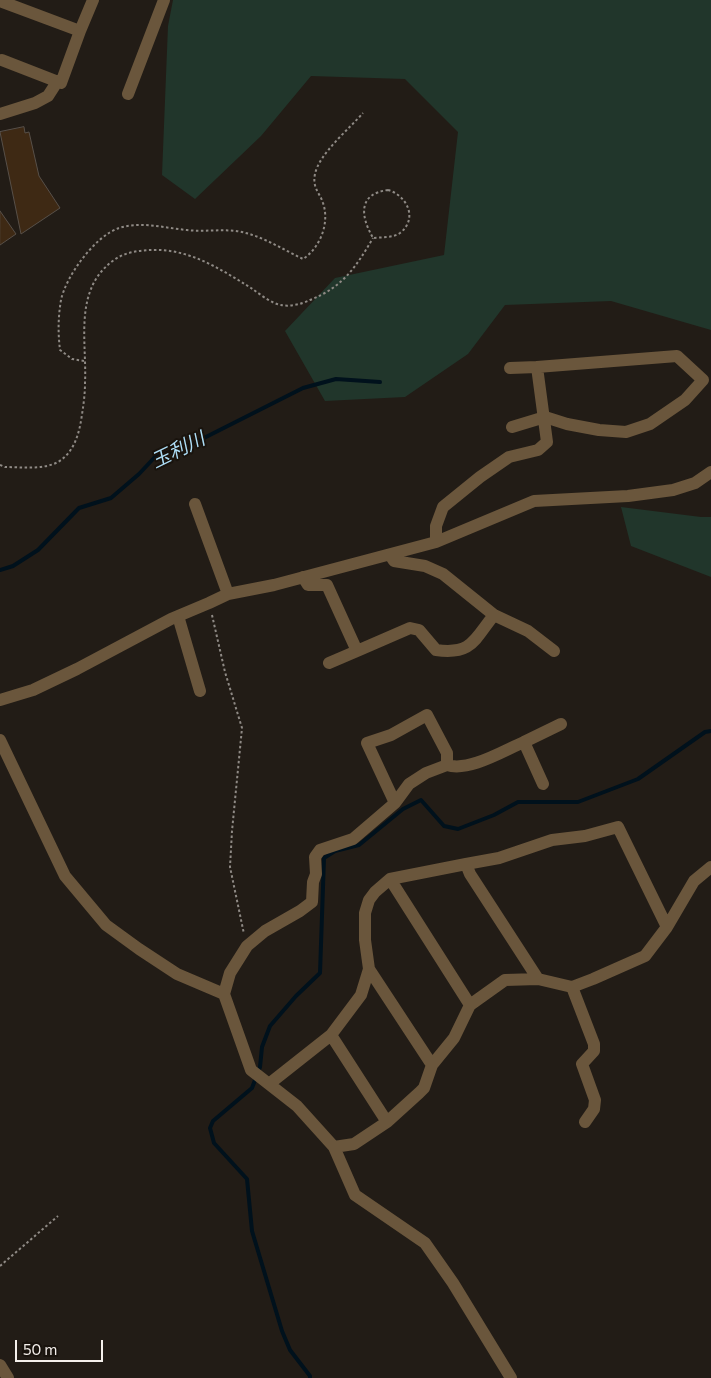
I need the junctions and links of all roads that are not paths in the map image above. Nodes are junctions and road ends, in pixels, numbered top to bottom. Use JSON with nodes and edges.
{"nodes":[{"id":1,"x":0,"y":0,"type":"edge"},
{"id":2,"x":93,"y":0,"type":"edge"},
{"id":3,"x":164,"y":0,"type":"edge"},
{"id":4,"x":80,"y":31,"type":"junction"},
{"id":5,"x":2,"y":60,"type":"dead end"},
{"id":6,"x":57,"y":82,"type":"junction"},
{"id":7,"x":128,"y":94,"type":"dead end"},
{"id":8,"x":0,"y":114,"type":"edge"},
{"id":9,"x":537,"y":367,"type":"junction"},
{"id":10,"x":510,"y":368,"type":"dead end"},
{"id":11,"x":544,"y":417,"type":"junction"},
{"id":12,"x":512,"y":427,"type":"dead end"},
{"id":13,"x":711,"y":472,"type":"edge"},
{"id":14,"x":195,"y":504,"type":"dead end"},
{"id":15,"x":436,"y":542,"type":"junction"},
{"id":16,"x":390,"y":555,"type":"junction"},
{"id":17,"x":303,"y":577,"type":"junction"},
{"id":18,"x":228,"y":594,"type":"junction"},
{"id":19,"x":494,"y":615,"type":"junction"},
{"id":20,"x":178,"y":616,"type":"junction"},
{"id":21,"x":357,"y":651,"type":"junction"},
{"id":22,"x":554,"y":651,"type":"dead end"},
{"id":23,"x":329,"y":662,"type":"dead end"},
{"id":24,"x":200,"y":691,"type":"dead end"},
{"id":25,"x":0,"y":700,"type":"edge"},
{"id":26,"x":561,"y":724,"type":"dead end"},
{"id":27,"x":0,"y":740,"type":"edge"},
{"id":28,"x":524,"y":742,"type":"junction"},
{"id":29,"x":448,"y":765,"type":"junction"},
{"id":30,"x":543,"y":784,"type":"dead end"},
{"id":31,"x":395,"y":803,"type":"junction"},
{"id":32,"x":466,"y":864,"type":"junction"},
{"id":33,"x":711,"y":867,"type":"edge"},
{"id":34,"x":390,"y":879,"type":"junction"},
{"id":35,"x":667,"y":927,"type":"junction"},
{"id":36,"x":369,"y":969,"type":"junction"},
{"id":37,"x":538,"y":979,"type":"junction"},
{"id":38,"x":572,"y":987,"type":"junction"},
{"id":39,"x":224,"y":994,"type":"junction"},
{"id":40,"x":470,"y":1005,"type":"junction"},
{"id":41,"x":331,"y":1035,"type":"junction"},
{"id":42,"x":432,"y":1065,"type":"junction"},
{"id":43,"x":269,"y":1084,"type":"junction"},
{"id":44,"x":387,"y":1122,"type":"junction"},
{"id":45,"x":584,"y":1122,"type":"dead end"},
{"id":46,"x":334,"y":1147,"type":"junction"},
{"id":47,"x":0,"y":1365,"type":"edge"},
{"id":48,"x":8,"y":1378,"type":"edge"},
{"id":49,"x":511,"y":1378,"type":"edge"}],
"edges":[{"from":1,"to":4,"type":"street"},
{"from":2,"to":4,"type":"street"},
{"from":3,"to":7,"type":"street"},
{"from":4,"to":6,"type":"street"},
{"from":5,"to":6,"type":"street"},
{"from":6,"to":8,"type":"street"},
{"from":9,"to":10,"type":"street"},
{"from":9,"to":11,"type":"street"},
{"from":9,"to":11,"type":"street"},
{"from":11,"to":12,"type":"street"},
{"from":11,"to":15,"type":"street"},
{"from":13,"to":15,"type":"street"},
{"from":14,"to":18,"type":"street"},
{"from":15,"to":16,"type":"street"},
{"from":16,"to":17,"type":"street"},
{"from":16,"to":19,"type":"street"},
{"from":17,"to":18,"type":"street"},
{"from":17,"to":21,"type":"street"},
{"from":18,"to":20,"type":"street"},
{"from":19,"to":21,"type":"street"},
{"from":19,"to":22,"type":"street"},
{"from":20,"to":24,"type":"street"},
{"from":20,"to":25,"type":"street"},
{"from":21,"to":23,"type":"street"},
{"from":26,"to":28,"type":"street"},
{"from":27,"to":39,"type":"street"},
{"from":28,"to":29,"type":"street"},
{"from":28,"to":30,"type":"street"},
{"from":29,"to":31,"type":"street"},
{"from":29,"to":31,"type":"street"},
{"from":31,"to":39,"type":"street"},
{"from":32,"to":34,"type":"street"},
{"from":32,"to":35,"type":"street"},
{"from":32,"to":37,"type":"street"},
{"from":33,"to":35,"type":"street"},
{"from":34,"to":36,"type":"street"},
{"from":34,"to":40,"type":"street"},
{"from":35,"to":38,"type":"street"},
{"from":36,"to":41,"type":"street"},
{"from":36,"to":42,"type":"street"},
{"from":37,"to":38,"type":"street"},
{"from":37,"to":40,"type":"street"},
{"from":38,"to":45,"type":"street"},
{"from":39,"to":43,"type":"street"},
{"from":40,"to":42,"type":"street"},
{"from":41,"to":43,"type":"street"},
{"from":41,"to":44,"type":"street"},
{"from":42,"to":44,"type":"street"},
{"from":43,"to":46,"type":"street"},
{"from":44,"to":46,"type":"street"},
{"from":46,"to":49,"type":"street"},
{"from":47,"to":48,"type":"street"}]}
